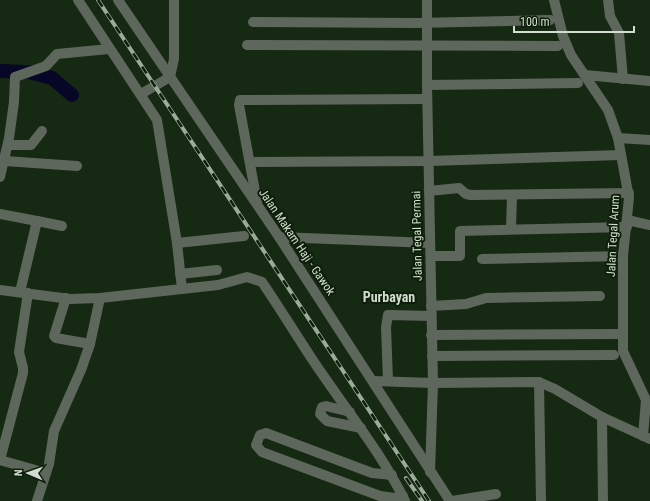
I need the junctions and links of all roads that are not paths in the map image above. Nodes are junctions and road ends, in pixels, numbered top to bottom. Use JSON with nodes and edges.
{"nodes":[{"id":1,"x":78,"y":0,"type":"edge"},
{"id":2,"x":118,"y":0,"type":"edge"},
{"id":3,"x":174,"y":0,"type":"edge"},
{"id":4,"x":427,"y":0,"type":"edge"},
{"id":5,"x":554,"y":0,"type":"edge"},
{"id":6,"x":608,"y":0,"type":"edge"},
{"id":7,"x":550,"y":20,"type":"dead end"},
{"id":8,"x":253,"y":22,"type":"dead end"},
{"id":9,"x":427,"y":22,"type":"junction"},
{"id":10,"x":247,"y":45,"type":"dead end"},
{"id":11,"x":428,"y":46,"type":"junction"},
{"id":12,"x":558,"y":46,"type":"dead end"},
{"id":13,"x":109,"y":49,"type":"junction"},
{"id":14,"x":170,"y":77,"type":"junction"},
{"id":15,"x":581,"y":79,"type":"junction"},
{"id":16,"x":622,"y":80,"type":"junction"},
{"id":17,"x":650,"y":81,"type":"edge"},
{"id":18,"x":427,"y":86,"type":"junction"},
{"id":19,"x":141,"y":94,"type":"junction"},
{"id":20,"x":427,"y":99,"type":"junction"},
{"id":21,"x":42,"y":131,"type":"dead end"},
{"id":22,"x":618,"y":138,"type":"junction"},
{"id":23,"x":6,"y":140,"type":"edge"},
{"id":24,"x":650,"y":140,"type":"edge"},
{"id":25,"x":622,"y":155,"type":"junction"},
{"id":26,"x":5,"y":161,"type":"junction"},
{"id":27,"x":429,"y":161,"type":"junction"},
{"id":28,"x":255,"y":162,"type":"dead end"},
{"id":29,"x":77,"y":166,"type":"dead end"},
{"id":30,"x":0,"y":177,"type":"edge"},
{"id":31,"x":429,"y":191,"type":"junction"},
{"id":32,"x":629,"y":193,"type":"junction"},
{"id":33,"x":512,"y":195,"type":"junction"},
{"id":34,"x":257,"y":206,"type":"junction"},
{"id":35,"x":0,"y":214,"type":"edge"},
{"id":36,"x":37,"y":221,"type":"junction"},
{"id":37,"x":627,"y":224,"type":"junction"},
{"id":38,"x":650,"y":225,"type":"edge"},
{"id":39,"x":62,"y":226,"type":"dead end"},
{"id":40,"x":511,"y":229,"type":"junction"},
{"id":41,"x":244,"y":236,"type":"dead end"},
{"id":42,"x":279,"y":238,"type":"junction"},
{"id":43,"x":177,"y":243,"type":"junction"},
{"id":44,"x":430,"y":243,"type":"junction"},
{"id":45,"x":430,"y":256,"type":"junction"},
{"id":46,"x":623,"y":256,"type":"junction"},
{"id":47,"x":482,"y":259,"type":"dead end"},
{"id":48,"x":217,"y":270,"type":"dead end"},
{"id":49,"x":180,"y":274,"type":"junction"},
{"id":50,"x":182,"y":289,"type":"junction"},
{"id":51,"x":0,"y":290,"type":"edge"},
{"id":52,"x":24,"y":292,"type":"junction"},
{"id":53,"x":600,"y":296,"type":"dead end"},
{"id":54,"x":66,"y":298,"type":"junction"},
{"id":55,"x":100,"y":298,"type":"junction"},
{"id":56,"x":431,"y":306,"type":"junction"},
{"id":57,"x":431,"y":316,"type":"junction"},
{"id":58,"x":623,"y":334,"type":"junction"},
{"id":59,"x":432,"y":335,"type":"junction"},
{"id":60,"x":90,"y":344,"type":"junction"},
{"id":61,"x":614,"y":355,"type":"dead end"},
{"id":62,"x":432,"y":356,"type":"junction"},
{"id":63,"x":373,"y":381,"type":"junction"},
{"id":64,"x":388,"y":382,"type":"junction"},
{"id":65,"x":540,"y":382,"type":"junction"},
{"id":66,"x":433,"y":383,"type":"junction"},
{"id":67,"x":350,"y":412,"type":"junction"},
{"id":68,"x":602,"y":417,"type":"junction"},
{"id":69,"x":361,"y":428,"type":"junction"},
{"id":70,"x":647,"y":438,"type":"edge"},
{"id":71,"x":0,"y":460,"type":"edge"},
{"id":72,"x":430,"y":472,"type":"junction"},
{"id":73,"x":46,"y":473,"type":"junction"},
{"id":74,"x":392,"y":475,"type":"junction"},
{"id":75,"x":496,"y":494,"type":"dead end"},
{"id":76,"x":404,"y":498,"type":"edge"},
{"id":77,"x":37,"y":501,"type":"edge"},
{"id":78,"x":451,"y":501,"type":"edge"},
{"id":79,"x":541,"y":501,"type":"edge"},
{"id":80,"x":603,"y":501,"type":"edge"}],
"edges":[{"from":1,"to":13,"type":"street"},
{"from":2,"to":14,"type":"street","name":"Jalan Makam Haji - Gawok"},
{"from":3,"to":14,"type":"street"},
{"from":4,"to":9,"type":"street","name":"Jalan Tegal Permai"},
{"from":5,"to":15,"type":"street","name":"Jalan Tegal Arum"},
{"from":6,"to":16,"type":"street"},
{"from":7,"to":9,"type":"street"},
{"from":8,"to":9,"type":"street"},
{"from":9,"to":11,"type":"street","name":"Jalan Tegal Permai"},
{"from":10,"to":11,"type":"street"},
{"from":11,"to":12,"type":"street"},
{"from":11,"to":18,"type":"street","name":"Jalan Tegal Permai"},
{"from":13,"to":19,"type":"street"},
{"from":13,"to":23,"type":"street"},
{"from":14,"to":19,"type":"street"},
{"from":14,"to":34,"type":"street","name":"Jalan Makam Haji - Gawok"},
{"from":15,"to":16,"type":"street"},
{"from":15,"to":18,"type":"street"},
{"from":15,"to":22,"type":"street","name":"Jalan Tegal Arum"},
{"from":16,"to":17,"type":"street"},
{"from":18,"to":20,"type":"street","name":"Jalan Tegal Permai"},
{"from":19,"to":43,"type":"street"},
{"from":20,"to":27,"type":"street","name":"Jalan Tegal Permai"},
{"from":20,"to":34,"type":"street"},
{"from":21,"to":23,"type":"street"},
{"from":22,"to":24,"type":"street"},
{"from":22,"to":25,"type":"street","name":"Jalan Tegal Arum"},
{"from":23,"to":26,"type":"street"},
{"from":25,"to":27,"type":"street"},
{"from":25,"to":32,"type":"street","name":"Jalan Tegal Arum"},
{"from":26,"to":29,"type":"street"},
{"from":26,"to":30,"type":"street"},
{"from":27,"to":28,"type":"street"},
{"from":27,"to":31,"type":"street","name":"Jalan Tegal Permai"},
{"from":31,"to":33,"type":"street"},
{"from":31,"to":44,"type":"street","name":"Jalan Tegal Permai"},
{"from":32,"to":33,"type":"street"},
{"from":32,"to":37,"type":"street","name":"Jalan Tegal Arum"},
{"from":33,"to":40,"type":"street"},
{"from":34,"to":42,"type":"street","name":"Jalan Makam Haji - Gawok"},
{"from":35,"to":36,"type":"street"},
{"from":36,"to":39,"type":"street"},
{"from":36,"to":52,"type":"street"},
{"from":37,"to":38,"type":"street"},
{"from":37,"to":40,"type":"street"},
{"from":37,"to":46,"type":"street","name":"Jalan Tegal Arum"},
{"from":40,"to":45,"type":"street"},
{"from":41,"to":43,"type":"street"},
{"from":42,"to":44,"type":"street"},
{"from":42,"to":63,"type":"street","name":"Jalan Makam Haji - Gawok"},
{"from":43,"to":49,"type":"street"},
{"from":44,"to":45,"type":"street","name":"Jalan Tegal Permai"},
{"from":45,"to":56,"type":"street","name":"Jalan Tegal Permai"},
{"from":46,"to":47,"type":"street"},
{"from":46,"to":58,"type":"street","name":"Jalan Tegal Arum"},
{"from":48,"to":49,"type":"street"},
{"from":49,"to":50,"type":"street"},
{"from":50,"to":55,"type":"street"},
{"from":50,"to":67,"type":"street"},
{"from":51,"to":52,"type":"street"},
{"from":52,"to":54,"type":"street"},
{"from":52,"to":71,"type":"street"},
{"from":53,"to":56,"type":"street"},
{"from":54,"to":55,"type":"street"},
{"from":54,"to":60,"type":"street"},
{"from":55,"to":60,"type":"street"},
{"from":56,"to":57,"type":"street","name":"Jalan Tegal Permai"},
{"from":57,"to":59,"type":"street","name":"Jalan Tegal Permai"},
{"from":57,"to":64,"type":"street"},
{"from":58,"to":59,"type":"street"},
{"from":58,"to":70,"type":"street","name":"Jalan Tegal Arum"},
{"from":59,"to":62,"type":"street","name":"Jalan Tegal Permai"},
{"from":60,"to":73,"type":"street"},
{"from":61,"to":62,"type":"street"},
{"from":62,"to":66,"type":"street","name":"Jalan Tegal Permai"},
{"from":63,"to":64,"type":"street"},
{"from":63,"to":72,"type":"street","name":"Jalan Makam Haji - Gawok"},
{"from":64,"to":66,"type":"street"},
{"from":65,"to":66,"type":"street"},
{"from":65,"to":68,"type":"street"},
{"from":65,"to":79,"type":"street"},
{"from":66,"to":72,"type":"street","name":"Jalan Tegal Permai"},
{"from":67,"to":69,"type":"street"},
{"from":67,"to":69,"type":"street"},
{"from":68,"to":70,"type":"street"},
{"from":68,"to":80,"type":"street"},
{"from":69,"to":74,"type":"street"},
{"from":71,"to":73,"type":"street"},
{"from":72,"to":78,"type":"street","name":"Jalan Makam Haji - Gawok"},
{"from":73,"to":77,"type":"street"},
{"from":74,"to":76,"type":"street"},
{"from":74,"to":76,"type":"street"},
{"from":75,"to":78,"type":"street"}]}
